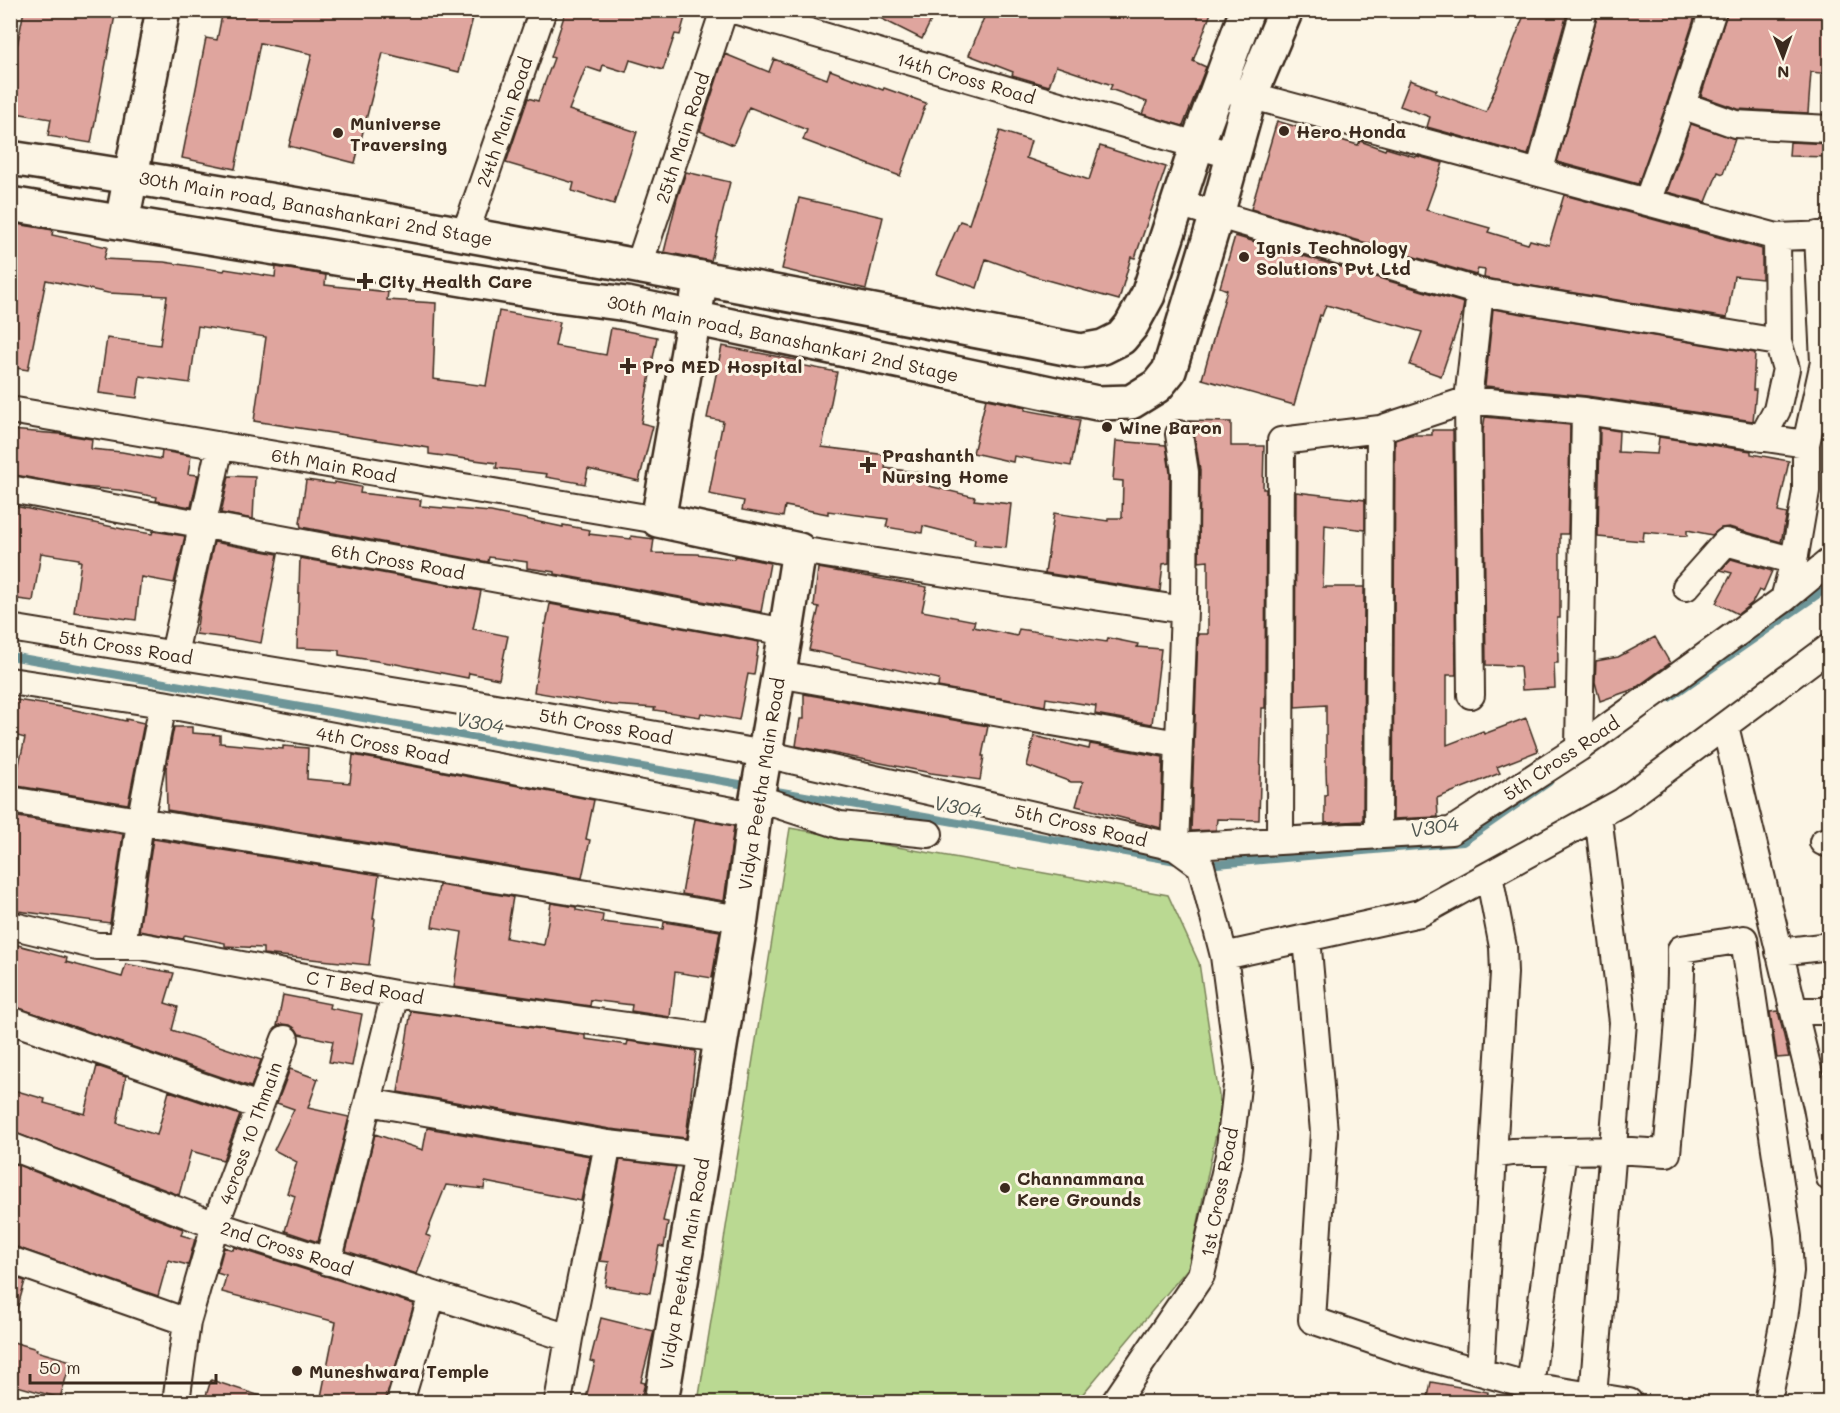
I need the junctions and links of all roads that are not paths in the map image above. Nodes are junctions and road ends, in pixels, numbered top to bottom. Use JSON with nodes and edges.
{"nodes":[{"id":1,"x":163,"y":10,"type":"edge"},
{"id":2,"x":543,"y":10,"type":"edge"},
{"id":3,"x":724,"y":10,"type":"edge"},
{"id":4,"x":734,"y":10,"type":"edge"},
{"id":5,"x":1247,"y":10,"type":"edge"},
{"id":6,"x":1286,"y":10,"type":"edge"},
{"id":7,"x":1584,"y":10,"type":"edge"},
{"id":8,"x":1713,"y":10,"type":"edge"},
{"id":9,"x":1219,"y":87,"type":"junction"},
{"id":10,"x":1250,"y":96,"type":"junction"},
{"id":11,"x":1683,"y":105,"type":"junction"},
{"id":12,"x":1830,"y":129,"type":"edge"},
{"id":13,"x":1197,"y":145,"type":"junction"},
{"id":14,"x":1234,"y":156,"type":"junction"},
{"id":15,"x":10,"y":158,"type":"edge"},
{"id":16,"x":1539,"y":173,"type":"junction"},
{"id":17,"x":131,"y":177,"type":"junction"},
{"id":18,"x":1647,"y":202,"type":"junction"},
{"id":19,"x":1178,"y":203,"type":"junction"},
{"id":20,"x":10,"y":204,"type":"edge"},
{"id":21,"x":1217,"y":214,"type":"junction"},
{"id":22,"x":122,"y":222,"type":"junction"},
{"id":23,"x":465,"y":234,"type":"junction"},
{"id":24,"x":1824,"y":235,"type":"edge"},
{"id":25,"x":1777,"y":237,"type":"junction"},
{"id":26,"x":639,"y":266,"type":"junction"},
{"id":27,"x":701,"y":278,"type":"junction"},
{"id":28,"x":1480,"y":292,"type":"junction"},
{"id":29,"x":694,"y":317,"type":"junction"},
{"id":30,"x":1778,"y":342,"type":"junction"},
{"id":31,"x":1468,"y":400,"type":"junction"},
{"id":32,"x":10,"y":410,"type":"edge"},
{"id":33,"x":1585,"y":411,"type":"junction"},
{"id":34,"x":1380,"y":429,"type":"junction"},
{"id":35,"x":1179,"y":434,"type":"dead end"},
{"id":36,"x":1761,"y":438,"type":"junction"},
{"id":37,"x":1806,"y":444,"type":"junction"},
{"id":38,"x":220,"y":446,"type":"junction"},
{"id":39,"x":10,"y":489,"type":"edge"},
{"id":40,"x":658,"y":520,"type":"junction"},
{"id":41,"x":202,"y":525,"type":"junction"},
{"id":42,"x":799,"y":550,"type":"junction"},
{"id":43,"x":1794,"y":561,"type":"junction"},
{"id":44,"x":1830,"y":561,"type":"edge"},
{"id":45,"x":1686,"y":587,"type":"dead end"},
{"id":46,"x":1784,"y":599,"type":"junction"},
{"id":47,"x":1184,"y":610,"type":"junction"},
{"id":48,"x":10,"y":628,"type":"edge"},
{"id":49,"x":786,"y":632,"type":"junction"},
{"id":50,"x":1830,"y":647,"type":"edge"},
{"id":51,"x":174,"y":654,"type":"junction"},
{"id":52,"x":778,"y":674,"type":"junction"},
{"id":53,"x":10,"y":681,"type":"edge"},
{"id":54,"x":1471,"y":695,"type":"dead end"},
{"id":55,"x":163,"y":704,"type":"junction"},
{"id":56,"x":1725,"y":726,"type":"junction"},
{"id":57,"x":1178,"y":744,"type":"junction"},
{"id":58,"x":1579,"y":748,"type":"junction"},
{"id":59,"x":759,"y":788,"type":"junction"},
{"id":60,"x":10,"y":800,"type":"edge"},
{"id":61,"x":1598,"y":815,"type":"junction"},
{"id":62,"x":141,"y":822,"type":"junction"},
{"id":63,"x":930,"y":834,"type":"dead end"},
{"id":64,"x":1378,"y":835,"type":"junction"},
{"id":65,"x":1280,"y":841,"type":"junction"},
{"id":66,"x":1175,"y":847,"type":"junction"},
{"id":67,"x":1489,"y":875,"type":"junction"},
{"id":68,"x":741,"y":919,"type":"junction"},
{"id":69,"x":10,"y":925,"type":"edge"},
{"id":70,"x":1307,"y":938,"type":"junction"},
{"id":71,"x":122,"y":946,"type":"junction"},
{"id":72,"x":1830,"y":946,"type":"edge"},
{"id":73,"x":1779,"y":952,"type":"junction"},
{"id":74,"x":1224,"y":956,"type":"junction"},
{"id":75,"x":395,"y":994,"type":"junction"},
{"id":76,"x":1794,"y":1011,"type":"junction"},
{"id":77,"x":1830,"y":1011,"type":"edge"},
{"id":78,"x":10,"y":1020,"type":"edge"},
{"id":79,"x":285,"y":1039,"type":"dead end"},
{"id":80,"x":721,"y":1039,"type":"junction"},
{"id":81,"x":368,"y":1102,"type":"junction"},
{"id":82,"x":259,"y":1106,"type":"junction"},
{"id":83,"x":1823,"y":1107,"type":"edge"},
{"id":84,"x":608,"y":1144,"type":"junction"},
{"id":85,"x":10,"y":1146,"type":"edge"},
{"id":86,"x":1613,"y":1150,"type":"junction"},
{"id":87,"x":1563,"y":1151,"type":"junction"},
{"id":88,"x":703,"y":1155,"type":"junction"},
{"id":89,"x":1493,"y":1155,"type":"junction"},
{"id":90,"x":1830,"y":1178,"type":"edge"},
{"id":91,"x":216,"y":1226,"type":"junction"},
{"id":92,"x":10,"y":1260,"type":"edge"},
{"id":93,"x":328,"y":1262,"type":"junction"},
{"id":94,"x":432,"y":1295,"type":"junction"},
{"id":95,"x":187,"y":1322,"type":"junction"},
{"id":96,"x":569,"y":1338,"type":"junction"},
{"id":97,"x":1480,"y":1371,"type":"junction"},
{"id":98,"x":1544,"y":1393,"type":"edge"},
{"id":99,"x":1593,"y":1397,"type":"junction"},
{"id":100,"x":176,"y":1402,"type":"edge"},
{"id":101,"x":400,"y":1402,"type":"edge"},
{"id":102,"x":558,"y":1402,"type":"edge"},
{"id":103,"x":661,"y":1402,"type":"edge"},
{"id":104,"x":1115,"y":1402,"type":"edge"},
{"id":105,"x":1629,"y":1402,"type":"edge"},
{"id":106,"x":1768,"y":1402,"type":"edge"}],
"edges":[{"from":1,"to":17,"type":"main road"},
{"from":2,"to":23,"type":"street","name":"24th Main Road"},
{"from":3,"to":26,"type":"street","name":"25th Main Road"},
{"from":4,"to":13,"type":"street","name":"14th Cross Road"},
{"from":5,"to":9,"type":"main road","name":"30th Main road, Banashankari 2nd Stage"},
{"from":6,"to":10,"type":"main road","name":"30th Main road, Banashankari 2nd Stage"},
{"from":7,"to":16,"type":"street"},
{"from":8,"to":11,"type":"street"},
{"from":9,"to":10,"type":"street"},
{"from":9,"to":13,"type":"main road","name":"30th Main road, Banashankari 2nd Stage"},
{"from":10,"to":14,"type":"main road","name":"30th Main road, Banashankari 2nd Stage"},
{"from":10,"to":16,"type":"street"},
{"from":11,"to":12,"type":"street"},
{"from":11,"to":18,"type":"street"},
{"from":13,"to":14,"type":"street","name":"14th Cross Road"},
{"from":13,"to":19,"type":"main road","name":"30th Main road, Banashankari 2nd Stage"},
{"from":14,"to":21,"type":"main road","name":"30th Main road, Banashankari 2nd Stage"},
{"from":15,"to":17,"type":"main road","name":"30th Main road, Banashankari 2nd Stage"},
{"from":16,"to":18,"type":"street"},
{"from":17,"to":22,"type":"main road"},
{"from":17,"to":23,"type":"main road","name":"30th Main road, Banashankari 2nd Stage"},
{"from":18,"to":25,"type":"street"},
{"from":19,"to":21,"type":"street"},
{"from":19,"to":27,"type":"main road","name":"30th Main road, Banashankari 2nd Stage"},
{"from":20,"to":22,"type":"main road","name":"30th Main road, Banashankari 2nd Stage"},
{"from":21,"to":28,"type":"street"},
{"from":21,"to":29,"type":"main road","name":"30th Main road, Banashankari 2nd Stage"},
{"from":22,"to":29,"type":"main road","name":"30th Main road, Banashankari 2nd Stage"},
{"from":23,"to":26,"type":"main road","name":"30th Main road, Banashankari 2nd Stage"},
{"from":24,"to":25,"type":"street"},
{"from":24,"to":37,"type":"street"},
{"from":25,"to":30,"type":"street"},
{"from":26,"to":27,"type":"main road","name":"30th Main road, Banashankari 2nd Stage"},
{"from":27,"to":29,"type":"main road"},
{"from":28,"to":30,"type":"street"},
{"from":28,"to":31,"type":"street"},
{"from":29,"to":40,"type":"main road"},
{"from":30,"to":36,"type":"street"},
{"from":31,"to":33,"type":"street"},
{"from":31,"to":34,"type":"street"},
{"from":31,"to":54,"type":"street"},
{"from":32,"to":38,"type":"street","name":"6th Main Road"},
{"from":33,"to":36,"type":"street"},
{"from":33,"to":58,"type":"street"},
{"from":34,"to":64,"type":"street"},
{"from":34,"to":65,"type":"street"},
{"from":35,"to":47,"type":"street"},
{"from":36,"to":37,"type":"street"},
{"from":37,"to":43,"type":"street"},
{"from":38,"to":40,"type":"street","name":"6th Main Road"},
{"from":38,"to":41,"type":"street"},
{"from":39,"to":41,"type":"street","name":"6th Cross Road"},
{"from":40,"to":42,"type":"main road"},
{"from":41,"to":49,"type":"street","name":"6th Cross Road"},
{"from":41,"to":51,"type":"street"},
{"from":42,"to":47,"type":"street"},
{"from":42,"to":49,"type":"main road","name":"Vidya Peetha Main Road"},
{"from":43,"to":45,"type":"street"},
{"from":43,"to":46,"type":"street"},
{"from":44,"to":46,"type":"street","name":"5th Cross Road"},
{"from":46,"to":58,"type":"street","name":"5th Cross Road"},
{"from":47,"to":57,"type":"street"},
{"from":48,"to":51,"type":"street","name":"5th Cross Road"},
{"from":49,"to":52,"type":"main road","name":"Vidya Peetha Main Road"},
{"from":50,"to":56,"type":"street"},
{"from":51,"to":59,"type":"street","name":"5th Cross Road"},
{"from":52,"to":57,"type":"street"},
{"from":52,"to":59,"type":"main road","name":"Vidya Peetha Main Road"},
{"from":53,"to":55,"type":"street","name":"4th Cross Road"},
{"from":55,"to":59,"type":"street","name":"4th Cross Road"},
{"from":55,"to":62,"type":"street"},
{"from":56,"to":61,"type":"street"},
{"from":56,"to":73,"type":"street"},
{"from":57,"to":66,"type":"street"},
{"from":58,"to":64,"type":"street","name":"5th Cross Road"},
{"from":59,"to":63,"type":"street"},
{"from":59,"to":66,"type":"street","name":"5th Cross Road"},
{"from":59,"to":68,"type":"main road","name":"Vidya Peetha Main Road"},
{"from":60,"to":62,"type":"street"},
{"from":61,"to":67,"type":"street"},
{"from":61,"to":86,"type":"street"},
{"from":62,"to":68,"type":"street"},
{"from":62,"to":71,"type":"street"},
{"from":64,"to":65,"type":"street","name":"5th Cross Road"},
{"from":65,"to":66,"type":"street","name":"5th Cross Road"},
{"from":66,"to":74,"type":"street","name":"1st Cross Road"},
{"from":67,"to":70,"type":"street"},
{"from":67,"to":89,"type":"street"},
{"from":68,"to":80,"type":"main road","name":"Vidya Peetha Main Road"},
{"from":69,"to":71,"type":"street","name":"C T Bed Road"},
{"from":70,"to":74,"type":"street"},
{"from":70,"to":97,"type":"street"},
{"from":71,"to":75,"type":"street","name":"C T Bed Road"},
{"from":72,"to":73,"type":"street"},
{"from":73,"to":76,"type":"street"},
{"from":74,"to":104,"type":"street","name":"1st Cross Road"},
{"from":75,"to":80,"type":"street","name":"C T Bed Road"},
{"from":75,"to":81,"type":"street"},
{"from":76,"to":77,"type":"street"},
{"from":76,"to":83,"type":"street"},
{"from":78,"to":82,"type":"street"},
{"from":79,"to":82,"type":"street","name":"4cross 10 Thmain"},
{"from":80,"to":88,"type":"main road","name":"Vidya Peetha Main Road"},
{"from":81,"to":84,"type":"street"},
{"from":81,"to":93,"type":"street"},
{"from":82,"to":91,"type":"street","name":"4cross 10 Thmain"},
{"from":83,"to":90,"type":"street"},
{"from":84,"to":88,"type":"street"},
{"from":84,"to":96,"type":"street"},
{"from":85,"to":91,"type":"street","name":"2nd Cross Road"},
{"from":86,"to":87,"type":"street"},
{"from":86,"to":99,"type":"street"},
{"from":86,"to":106,"type":"street"},
{"from":87,"to":89,"type":"street"},
{"from":87,"to":98,"type":"street"},
{"from":88,"to":103,"type":"main road","name":"Vidya Peetha Main Road"},
{"from":89,"to":97,"type":"street"},
{"from":91,"to":93,"type":"street","name":"2nd Cross Road"},
{"from":91,"to":95,"type":"street","name":"4cross 10 Thmain"},
{"from":92,"to":95,"type":"street"},
{"from":93,"to":94,"type":"street","name":"2nd Cross Road"},
{"from":94,"to":96,"type":"street","name":"2nd Cross Road"},
{"from":94,"to":101,"type":"street"},
{"from":95,"to":100,"type":"street","name":"4cross 10 Thmain"},
{"from":96,"to":102,"type":"street"},
{"from":97,"to":98,"type":"street"},
{"from":98,"to":99,"type":"street"},
{"from":99,"to":105,"type":"street"}]}
